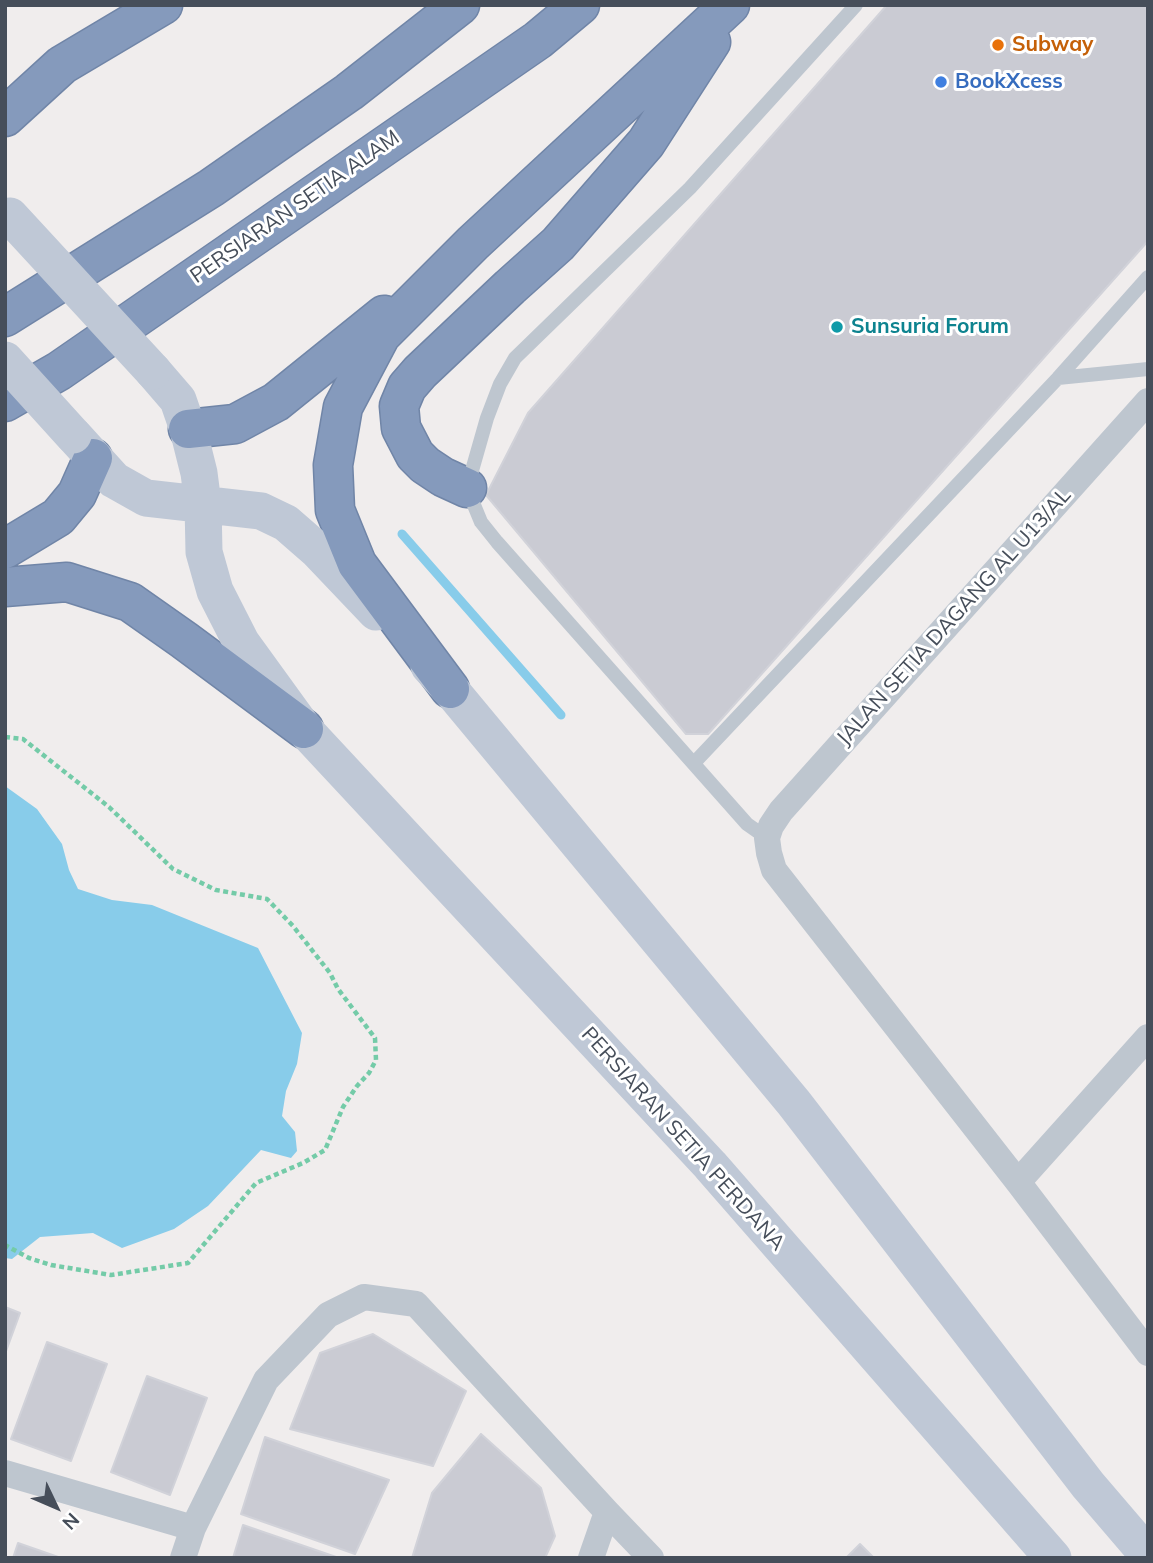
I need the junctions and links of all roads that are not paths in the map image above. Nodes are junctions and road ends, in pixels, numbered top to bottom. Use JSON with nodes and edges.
{"nodes":[{"id":1,"x":163,"y":5,"type":"edge"},
{"id":2,"x":460,"y":5,"type":"edge"},
{"id":3,"x":580,"y":5,"type":"edge"},
{"id":4,"x":733,"y":5,"type":"edge"},
{"id":5,"x":856,"y":5,"type":"edge"},
{"id":6,"x":62,"y":65,"type":"junction"},
{"id":7,"x":5,"y":74,"type":"edge"},
{"id":8,"x":5,"y":117,"type":"edge"},
{"id":9,"x":8,"y":213,"type":"edge"},
{"id":10,"x":473,"y":243,"type":"junction"},
{"id":11,"x":1148,"y":277,"type":"edge"},
{"id":12,"x":5,"y":317,"type":"edge"},
{"id":13,"x":5,"y":360,"type":"edge"},
{"id":14,"x":1148,"y":369,"type":"edge"},
{"id":15,"x":1058,"y":378,"type":"junction"},
{"id":16,"x":1148,"y":401,"type":"edge"},
{"id":17,"x":5,"y":402,"type":"edge"},
{"id":18,"x":188,"y":429,"type":"junction"},
{"id":19,"x":83,"y":446,"type":"junction"},
{"id":20,"x":467,"y":488,"type":"junction"},
{"id":21,"x":204,"y":503,"type":"junction"},
{"id":22,"x":5,"y":549,"type":"edge"},
{"id":23,"x":5,"y":587,"type":"edge"},
{"id":24,"x":450,"y":689,"type":"junction"},
{"id":25,"x":304,"y":730,"type":"junction"},
{"id":26,"x":694,"y":763,"type":"junction"},
{"id":27,"x":767,"y":838,"type":"junction"},
{"id":28,"x":1148,"y":1037,"type":"edge"},
{"id":29,"x":1018,"y":1182,"type":"junction"},
{"id":30,"x":1148,"y":1353,"type":"edge"},
{"id":31,"x":5,"y":1473,"type":"edge"},
{"id":32,"x":607,"y":1512,"type":"junction"},
{"id":33,"x":193,"y":1528,"type":"junction"},
{"id":34,"x":1148,"y":1555,"type":"edge"},
{"id":35,"x":183,"y":1558,"type":"edge"},
{"id":36,"x":591,"y":1558,"type":"edge"},
{"id":37,"x":651,"y":1558,"type":"edge"},
{"id":38,"x":1053,"y":1558,"type":"edge"}],
"edges":[{"from":1,"to":6,"type":"highway"},
{"from":2,"to":12,"type":"highway"},
{"from":3,"to":17,"type":"highway","name":"PERSIARAN SETIA ALAM"},
{"from":4,"to":10,"type":"highway"},
{"from":4,"to":20,"type":"highway"},
{"from":5,"to":20,"type":"lane"},
{"from":6,"to":7,"type":"highway"},
{"from":6,"to":8,"type":"highway"},
{"from":9,"to":18,"type":"main road","name":"PERSIARAN SETIA PERDANA","bridge":true},
{"from":10,"to":18,"type":"highway"},
{"from":10,"to":24,"type":"highway"},
{"from":11,"to":15,"type":"lane"},
{"from":13,"to":19,"type":"main road","bridge":true},
{"from":14,"to":15,"type":"lane"},
{"from":15,"to":26,"type":"lane"},
{"from":16,"to":27,"type":"street","name":"JALAN SETIA DAGANG AL U13/AL"},
{"from":18,"to":21,"type":"main road","name":"PERSIARAN SETIA PERDANA"},
{"from":19,"to":21,"type":"main road"},
{"from":19,"to":22,"type":"highway"},
{"from":20,"to":26,"type":"lane"},
{"from":21,"to":24,"type":"main road"},
{"from":21,"to":25,"type":"main road","name":"PERSIARAN SETIA PERDANA"},
{"from":23,"to":25,"type":"highway"},
{"from":24,"to":34,"type":"main road"},
{"from":25,"to":38,"type":"main road","name":"PERSIARAN SETIA PERDANA"},
{"from":26,"to":27,"type":"lane"},
{"from":27,"to":29,"type":"street"},
{"from":28,"to":29,"type":"street"},
{"from":29,"to":30,"type":"street"},
{"from":31,"to":33,"type":"street"},
{"from":32,"to":33,"type":"street"},
{"from":32,"to":36,"type":"street"},
{"from":32,"to":37,"type":"street"},
{"from":33,"to":35,"type":"street"}]}
